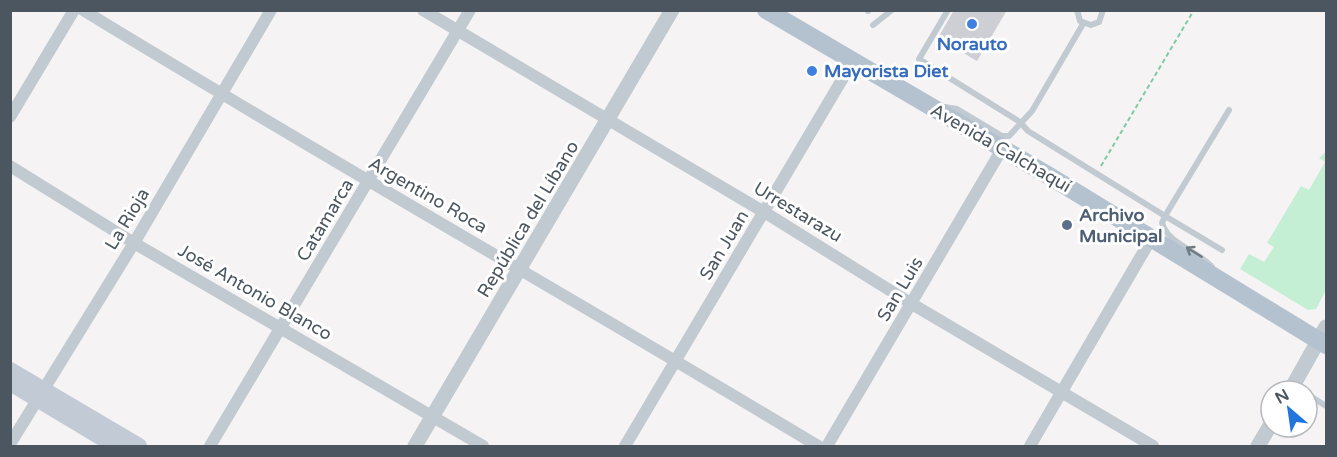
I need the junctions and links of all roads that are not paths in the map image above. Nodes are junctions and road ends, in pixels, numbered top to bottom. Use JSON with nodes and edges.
{"nodes":[{"id":1,"x":74,"y":10,"type":"edge"},
{"id":2,"x":83,"y":10,"type":"edge"},
{"id":3,"x":271,"y":10,"type":"edge"},
{"id":4,"x":423,"y":10,"type":"edge"},
{"id":5,"x":470,"y":10,"type":"edge"},
{"id":6,"x":672,"y":10,"type":"edge"},
{"id":7,"x":766,"y":10,"type":"edge"},
{"id":8,"x":892,"y":10,"type":"edge"},
{"id":9,"x":948,"y":10,"type":"edge"},
{"id":10,"x":1077,"y":10,"type":"edge"},
{"id":11,"x":1103,"y":10,"type":"edge"},
{"id":12,"x":873,"y":24,"type":"dead end"},
{"id":13,"x":1083,"y":24,"type":"junction"},
{"id":14,"x":458,"y":32,"type":"junction"},
{"id":15,"x":853,"y":61,"type":"junction"},
{"id":16,"x":222,"y":95,"type":"junction"},
{"id":17,"x":924,"y":103,"type":"junction"},
{"id":18,"x":1229,"y":110,"type":"dead end"},
{"id":19,"x":10,"y":117,"type":"edge"},
{"id":20,"x":608,"y":121,"type":"junction"},
{"id":21,"x":1020,"y":122,"type":"junction"},
{"id":22,"x":1002,"y":149,"type":"junction"},
{"id":23,"x":10,"y":166,"type":"edge"},
{"id":24,"x":369,"y":181,"type":"junction"},
{"id":25,"x":764,"y":212,"type":"junction"},
{"id":26,"x":1165,"y":216,"type":"junction"},
{"id":27,"x":1151,"y":239,"type":"junction"},
{"id":28,"x":134,"y":243,"type":"junction"},
{"id":29,"x":1222,"y":250,"type":"dead end"},
{"id":30,"x":521,"y":269,"type":"junction"},
{"id":31,"x":1231,"y":288,"type":"junction"},
{"id":32,"x":912,"y":303,"type":"junction"},
{"id":33,"x":281,"y":328,"type":"junction"},
{"id":34,"x":1324,"y":337,"type":"edge"},
{"id":35,"x":676,"y":360,"type":"junction"},
{"id":36,"x":10,"y":370,"type":"edge"},
{"id":37,"x":1301,"y":379,"type":"edge"},
{"id":38,"x":10,"y":383,"type":"edge"},
{"id":39,"x":1062,"y":393,"type":"junction"},
{"id":40,"x":40,"y":394,"type":"junction"},
{"id":41,"x":432,"y":417,"type":"junction"},
{"id":42,"x":10,"y":444,"type":"edge"},
{"id":43,"x":115,"y":447,"type":"edge"},
{"id":44,"x":139,"y":447,"type":"edge"},
{"id":45,"x":210,"y":447,"type":"edge"},
{"id":46,"x":415,"y":447,"type":"edge"},
{"id":47,"x":483,"y":447,"type":"edge"},
{"id":48,"x":625,"y":447,"type":"edge"},
{"id":49,"x":818,"y":447,"type":"edge"},
{"id":50,"x":826,"y":447,"type":"edge"},
{"id":51,"x":1030,"y":447,"type":"edge"},
{"id":52,"x":1153,"y":447,"type":"edge"}],
"edges":[{"from":1,"to":19,"type":"street"},
{"from":2,"to":16,"type":"street","name":"Argentino Roca"},
{"from":3,"to":16,"type":"street","name":"La Rioja"},
{"from":4,"to":14,"type":"street","name":"Urrestarazu"},
{"from":5,"to":14,"type":"street","name":"Catamarca"},
{"from":6,"to":20,"type":"street","name":"República del Líbano"},
{"from":7,"to":15,"type":"main road","name":"Avenida Calchaquí"},
{"from":8,"to":12,"type":"lane"},
{"from":9,"to":21,"type":"lane"},
{"from":10,"to":13,"type":"lane"},
{"from":11,"to":13,"type":"lane"},
{"from":13,"to":21,"type":"lane"},
{"from":14,"to":20,"type":"street","name":"Urrestarazu"},
{"from":14,"to":24,"type":"street","name":"Catamarca"},
{"from":15,"to":17,"type":"main road","name":"Avenida Calchaquí"},
{"from":15,"to":25,"type":"street","name":"San Juan"},
{"from":16,"to":24,"type":"street","name":"Argentino Roca"},
{"from":16,"to":28,"type":"street","name":"La Rioja"},
{"from":17,"to":21,"type":"lane"},
{"from":17,"to":22,"type":"main road","name":"Avenida Calchaquí"},
{"from":18,"to":26,"type":"lane"},
{"from":20,"to":25,"type":"street","name":"Urrestarazu"},
{"from":20,"to":30,"type":"street","name":"República del Líbano"},
{"from":21,"to":26,"type":"lane"},
{"from":22,"to":27,"type":"main road","name":"Avenida Calchaquí"},
{"from":22,"to":32,"type":"street","name":"San Luis"},
{"from":23,"to":28,"type":"street","name":"José Antonio Blanco"},
{"from":24,"to":30,"type":"street","name":"Argentino Roca"},
{"from":24,"to":33,"type":"street","name":"Catamarca"},
{"from":25,"to":32,"type":"street","name":"Urrestarazu"},
{"from":25,"to":35,"type":"street","name":"San Juan"},
{"from":26,"to":29,"type":"lane"},
{"from":31,"to":26,"type":"lane","one_way":true},
{"from":27,"to":31,"type":"main road","name":"Avenida Calchaquí"},
{"from":27,"to":39,"type":"street"},
{"from":28,"to":33,"type":"street","name":"José Antonio Blanco"},
{"from":28,"to":40,"type":"street","name":"La Rioja"},
{"from":30,"to":35,"type":"street","name":"Argentino Roca"},
{"from":30,"to":41,"type":"street","name":"República del Líbano"},
{"from":31,"to":34,"type":"main road","name":"Avenida Calchaquí"},
{"from":32,"to":39,"type":"street","name":"Urrestarazu"},
{"from":32,"to":50,"type":"street","name":"San Luis"},
{"from":33,"to":41,"type":"street","name":"José Antonio Blanco"},
{"from":33,"to":45,"type":"street","name":"Catamarca"},
{"from":34,"to":37,"type":"street"},
{"from":35,"to":48,"type":"street","name":"San Juan"},
{"from":35,"to":49,"type":"street","name":"Argentino Roca"},
{"from":36,"to":40,"type":"main road"},
{"from":38,"to":40,"type":"main road"},
{"from":39,"to":51,"type":"street"},
{"from":39,"to":52,"type":"street","name":"Urrestarazu"},
{"from":40,"to":42,"type":"street","name":"La Rioja"},
{"from":40,"to":43,"type":"main road"},
{"from":40,"to":44,"type":"main road"},
{"from":41,"to":46,"type":"street","name":"República del Líbano"},
{"from":41,"to":47,"type":"street","name":"José Antonio Blanco"}]}
